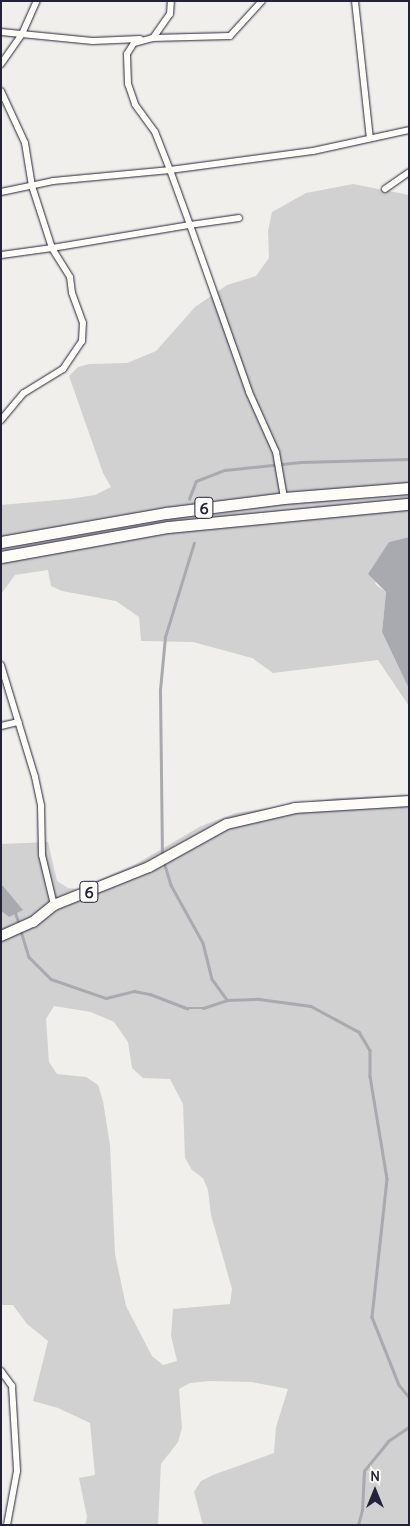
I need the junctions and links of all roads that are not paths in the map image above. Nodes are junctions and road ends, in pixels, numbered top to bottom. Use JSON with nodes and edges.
{"nodes":[{"id":1,"x":37,"y":1,"type":"edge"},
{"id":2,"x":171,"y":1,"type":"edge"},
{"id":3,"x":262,"y":1,"type":"edge"},
{"id":4,"x":355,"y":1,"type":"edge"},
{"id":5,"x":1,"y":32,"type":"edge"},
{"id":6,"x":22,"y":34,"type":"junction"},
{"id":7,"x":153,"y":38,"type":"junction"},
{"id":8,"x":1,"y":64,"type":"edge"},
{"id":9,"x":1,"y":91,"type":"edge"},
{"id":10,"x":409,"y":130,"type":"edge"},
{"id":11,"x":370,"y":138,"type":"junction"},
{"id":12,"x":170,"y":170,"type":"junction"},
{"id":13,"x":409,"y":172,"type":"edge"},
{"id":14,"x":32,"y":186,"type":"junction"},
{"id":15,"x":385,"y":189,"type":"dead end"},
{"id":16,"x":1,"y":192,"type":"edge"},
{"id":17,"x":238,"y":218,"type":"dead end"},
{"id":18,"x":190,"y":225,"type":"junction"},
{"id":19,"x":52,"y":248,"type":"junction"},
{"id":20,"x":1,"y":255,"type":"edge"},
{"id":21,"x":1,"y":420,"type":"edge"},
{"id":22,"x":409,"y":488,"type":"edge"},
{"id":23,"x":284,"y":498,"type":"junction"},
{"id":24,"x":409,"y":504,"type":"edge"},
{"id":25,"x":1,"y":542,"type":"edge"},
{"id":26,"x":1,"y":557,"type":"edge"},
{"id":27,"x":1,"y":665,"type":"edge"},
{"id":28,"x":19,"y":722,"type":"junction"},
{"id":29,"x":1,"y":726,"type":"edge"},
{"id":30,"x":409,"y":801,"type":"edge"},
{"id":31,"x":54,"y":905,"type":"junction"},
{"id":32,"x":5,"y":933,"type":"edge"},
{"id":33,"x":1,"y":1371,"type":"edge"},
{"id":34,"x":7,"y":1525,"type":"edge"}],
"edges":[{"from":1,"to":6,"type":"street"},
{"from":2,"to":7,"type":"street"},
{"from":3,"to":7,"type":"street"},
{"from":4,"to":11,"type":"street"},
{"from":5,"to":6,"type":"street"},
{"from":6,"to":7,"type":"street"},
{"from":6,"to":8,"type":"street"},
{"from":7,"to":12,"type":"street"},
{"from":9,"to":14,"type":"street"},
{"from":10,"to":11,"type":"street"},
{"from":11,"to":12,"type":"street"},
{"from":12,"to":14,"type":"street"},
{"from":12,"to":18,"type":"street"},
{"from":13,"to":15,"type":"street"},
{"from":14,"to":16,"type":"street"},
{"from":14,"to":19,"type":"street"},
{"from":17,"to":18,"type":"street"},
{"from":18,"to":19,"type":"street"},
{"from":18,"to":23,"type":"street"},
{"from":19,"to":20,"type":"street"},
{"from":19,"to":21,"type":"street"},
{"from":22,"to":23,"type":"highway","number":"6"},
{"from":23,"to":25,"type":"highway","number":"6"},
{"from":24,"to":26,"type":"highway","number":"6"},
{"from":27,"to":28,"type":"street"},
{"from":28,"to":29,"type":"street"},
{"from":28,"to":31,"type":"street"},
{"from":30,"to":31,"type":"main road","number":"6"},
{"from":31,"to":32,"type":"main road","number":"6"},
{"from":33,"to":34,"type":"street"}]}
